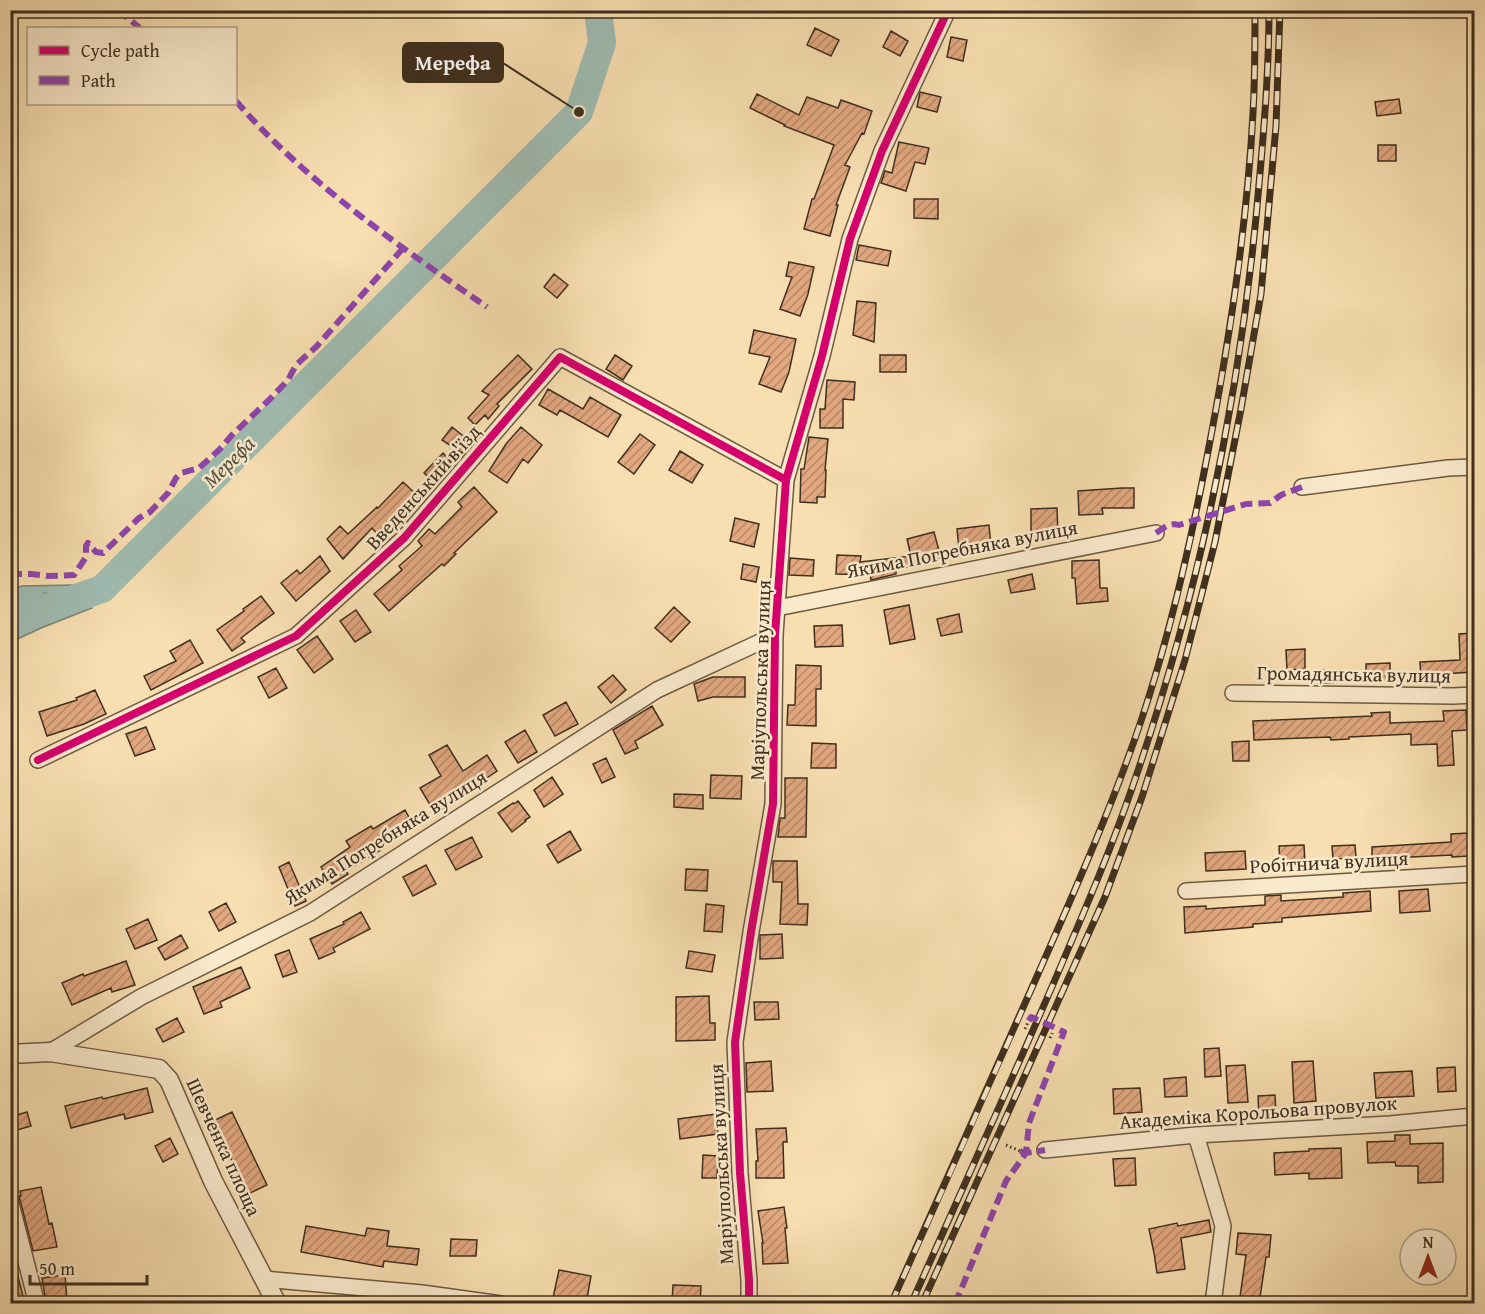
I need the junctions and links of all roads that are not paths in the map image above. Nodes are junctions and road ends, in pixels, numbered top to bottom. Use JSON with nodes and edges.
{"nodes":[{"id":1,"x":948,"y":10,"type":"edge"},
{"id":2,"x":1474,"y":468,"type":"edge"},
{"id":3,"x":786,"y":480,"type":"junction"},
{"id":4,"x":1302,"y":487,"type":"dead end"},
{"id":5,"x":1156,"y":533,"type":"dead end"},
{"id":6,"x":777,"y":608,"type":"junction"},
{"id":7,"x":775,"y":635,"type":"junction"},
{"id":8,"x":1233,"y":693,"type":"dead end"},
{"id":9,"x":1474,"y":695,"type":"edge"},
{"id":10,"x":38,"y":760,"type":"dead end"},
{"id":11,"x":1474,"y":874,"type":"edge"},
{"id":12,"x":1186,"y":891,"type":"dead end"},
{"id":13,"x":50,"y":1052,"type":"junction"},
{"id":14,"x":10,"y":1054,"type":"edge"},
{"id":15,"x":1474,"y":1116,"type":"edge"},
{"id":16,"x":1196,"y":1135,"type":"junction"},
{"id":17,"x":1045,"y":1150,"type":"dead end"},
{"id":18,"x":10,"y":1200,"type":"edge"},
{"id":19,"x":263,"y":1279,"type":"junction"},
{"id":20,"x":37,"y":1304,"type":"edge"},
{"id":21,"x":277,"y":1304,"type":"edge"},
{"id":22,"x":501,"y":1304,"type":"edge"},
{"id":23,"x":749,"y":1304,"type":"edge"},
{"id":24,"x":1213,"y":1304,"type":"edge"}],
"edges":[{"from":1,"to":3,"type":"street","name":"Маріупольська вулиця"},
{"from":2,"to":4,"type":"street"},
{"from":3,"to":6,"type":"street","name":"Маріупольська вулиця"},
{"from":3,"to":10,"type":"street","name":"Введенський в'їзд"},
{"from":5,"to":6,"type":"street","name":"Якима Погребняка вулиця"},
{"from":6,"to":7,"type":"street","name":"Маріупольська вулиця"},
{"from":7,"to":13,"type":"street","name":"Якима Погребняка вулиця"},
{"from":7,"to":23,"type":"street","name":"Маріупольська вулиця"},
{"from":8,"to":9,"type":"street","name":"Громадянська вулиця"},
{"from":11,"to":12,"type":"street","name":"Робітнича вулиця"},
{"from":13,"to":14,"type":"street","name":"Якима Погребняка вулиця"},
{"from":13,"to":19,"type":"street","name":"Шевченка площа"},
{"from":15,"to":16,"type":"street","name":"Академіка Корольова провулок"},
{"from":16,"to":17,"type":"street","name":"Академіка Корольова провулок"},
{"from":16,"to":24,"type":"street"},
{"from":18,"to":20,"type":"street"},
{"from":19,"to":21,"type":"street","name":"Шевченка площа"},
{"from":19,"to":22,"type":"street"}]}
